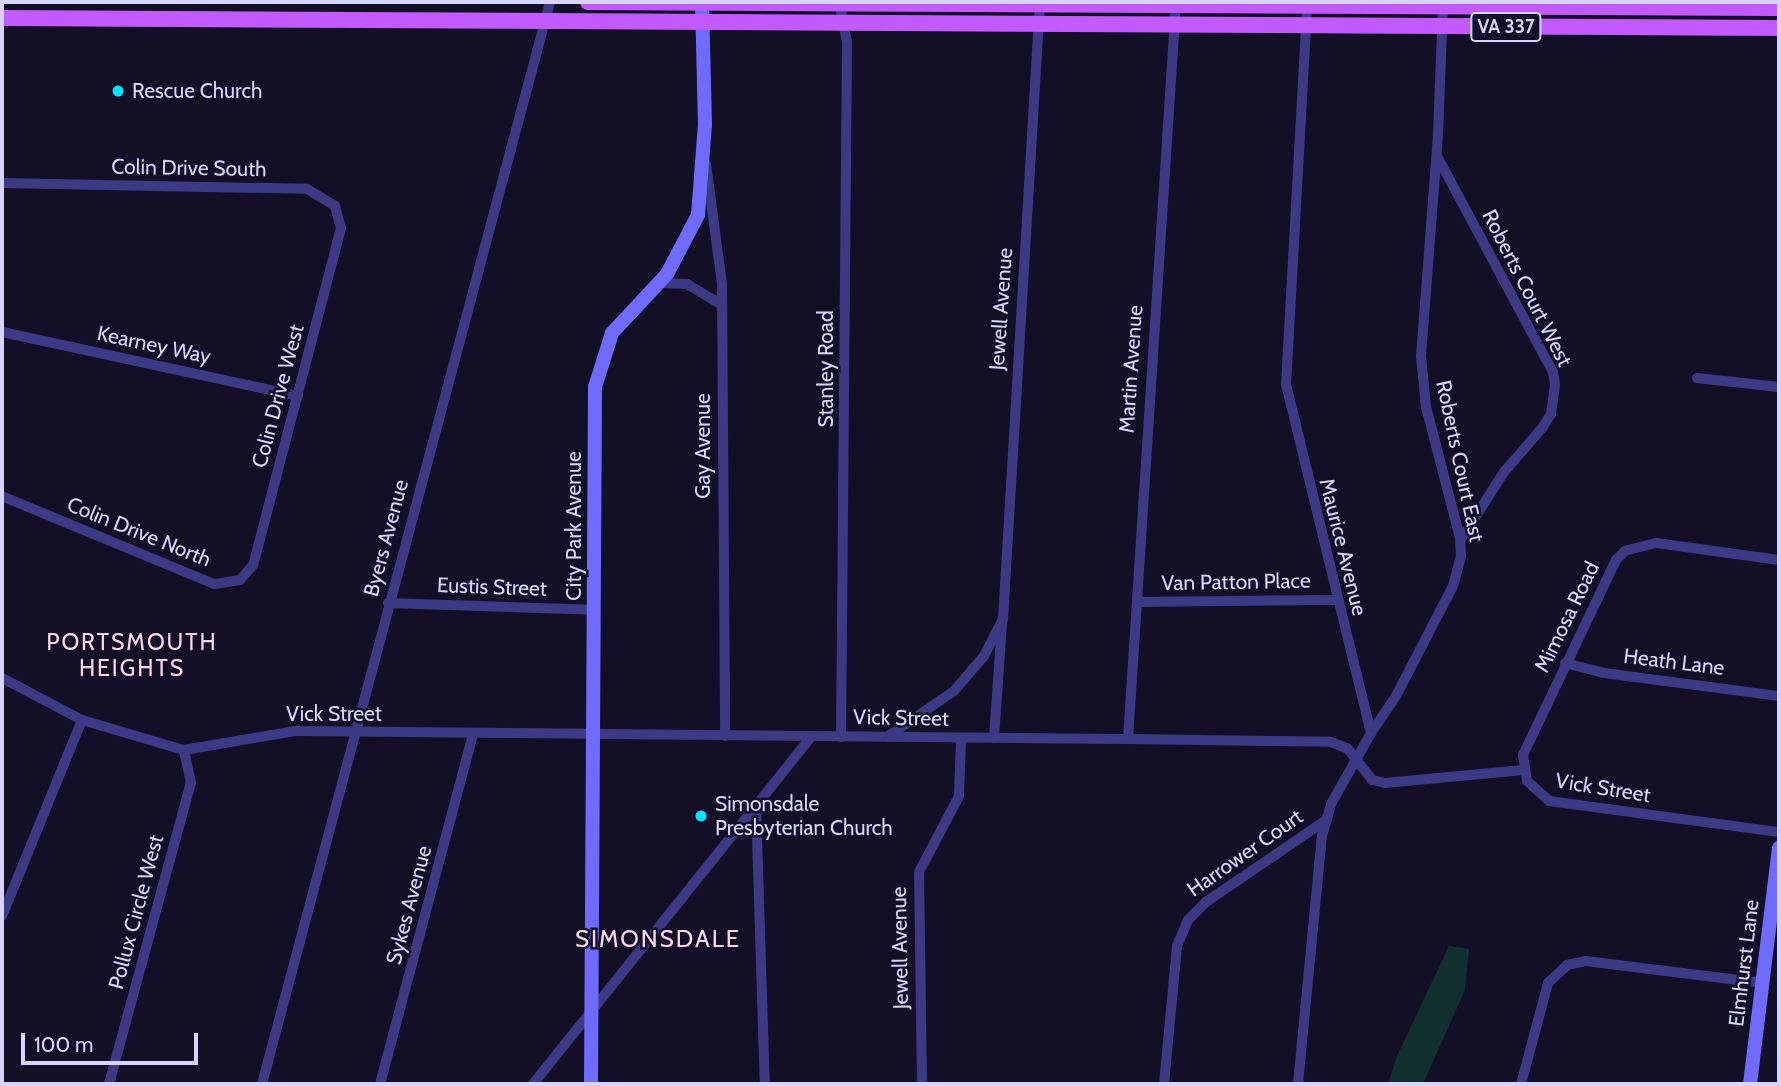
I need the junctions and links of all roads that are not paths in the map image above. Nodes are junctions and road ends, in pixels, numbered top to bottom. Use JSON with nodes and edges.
{"nodes":[{"id":1,"x":550,"y":2,"type":"edge"},
{"id":2,"x":588,"y":2,"type":"edge"},
{"id":3,"x":702,"y":2,"type":"edge"},
{"id":4,"x":839,"y":2,"type":"edge"},
{"id":5,"x":1040,"y":3,"type":"edge"},
{"id":6,"x":1175,"y":3,"type":"edge"},
{"id":7,"x":1443,"y":4,"type":"edge"},
{"id":8,"x":1307,"y":5,"type":"junction"},
{"id":9,"x":1642,"y":5,"type":"edge"},
{"id":10,"x":1779,"y":8,"type":"edge"},
{"id":11,"x":2,"y":18,"type":"edge"},
{"id":12,"x":545,"y":22,"type":"junction"},
{"id":13,"x":703,"y":22,"type":"junction"},
{"id":14,"x":1039,"y":23,"type":"junction"},
{"id":15,"x":844,"y":24,"type":"junction"},
{"id":16,"x":1174,"y":24,"type":"junction"},
{"id":17,"x":1306,"y":26,"type":"junction"},
{"id":18,"x":1441,"y":26,"type":"junction"},
{"id":19,"x":1650,"y":27,"type":"junction"},
{"id":20,"x":1779,"y":28,"type":"edge"},
{"id":21,"x":704,"y":156,"type":"junction"},
{"id":22,"x":1437,"y":156,"type":"junction"},
{"id":23,"x":2,"y":184,"type":"edge"},
{"id":24,"x":339,"y":241,"type":"joint"},
{"id":25,"x":659,"y":283,"type":"junction"},
{"id":26,"x":722,"y":305,"type":"junction"},
{"id":27,"x":2,"y":332,"type":"edge"},
{"id":28,"x":1697,"y":378,"type":"dead end"},
{"id":29,"x":1779,"y":387,"type":"edge"},
{"id":30,"x":298,"y":396,"type":"junction"},
{"id":31,"x":2,"y":496,"type":"edge"},
{"id":32,"x":1460,"y":541,"type":"junction"},
{"id":33,"x":1779,"y":559,"type":"edge"},
{"id":34,"x":254,"y":560,"type":"joint"},
{"id":35,"x":1336,"y":600,"type":"junction"},
{"id":36,"x":1137,"y":602,"type":"junction"},
{"id":37,"x":388,"y":603,"type":"junction"},
{"id":38,"x":594,"y":610,"type":"junction"},
{"id":39,"x":1003,"y":619,"type":"junction"},
{"id":40,"x":1565,"y":663,"type":"junction"},
{"id":41,"x":2,"y":678,"type":"edge"},
{"id":42,"x":1779,"y":696,"type":"edge"},
{"id":43,"x":82,"y":720,"type":"junction"},
{"id":44,"x":355,"y":732,"type":"junction"},
{"id":45,"x":594,"y":733,"type":"junction"},
{"id":46,"x":1371,"y":733,"type":"junction"},
{"id":47,"x":473,"y":735,"type":"junction"},
{"id":48,"x":725,"y":736,"type":"junction"},
{"id":49,"x":812,"y":736,"type":"junction"},
{"id":50,"x":842,"y":737,"type":"junction"},
{"id":51,"x":887,"y":737,"type":"junction"},
{"id":52,"x":961,"y":738,"type":"junction"},
{"id":53,"x":994,"y":738,"type":"junction"},
{"id":54,"x":1128,"y":739,"type":"junction"},
{"id":55,"x":184,"y":750,"type":"junction"},
{"id":56,"x":1355,"y":759,"type":"junction"},
{"id":57,"x":1523,"y":769,"type":"junction"},
{"id":58,"x":756,"y":805,"type":"junction"},
{"id":59,"x":1326,"y":820,"type":"junction"},
{"id":60,"x":1779,"y":832,"type":"edge"},
{"id":61,"x":1779,"y":848,"type":"edge"},
{"id":62,"x":2,"y":914,"type":"edge"},
{"id":63,"x":1763,"y":983,"type":"junction"},
{"id":64,"x":592,"y":1009,"type":"junction"},
{"id":65,"x":109,"y":1084,"type":"edge"},
{"id":66,"x":261,"y":1084,"type":"edge"},
{"id":67,"x":380,"y":1084,"type":"edge"},
{"id":68,"x":533,"y":1084,"type":"edge"},
{"id":69,"x":591,"y":1084,"type":"edge"},
{"id":70,"x":765,"y":1084,"type":"edge"},
{"id":71,"x":922,"y":1084,"type":"edge"},
{"id":72,"x":1164,"y":1084,"type":"edge"},
{"id":73,"x":1298,"y":1084,"type":"edge"},
{"id":74,"x":1521,"y":1084,"type":"edge"},
{"id":75,"x":1750,"y":1084,"type":"edge"}],
"edges":[{"from":1,"to":12,"type":"street","name":"Byers Avenue"},
{"from":2,"to":3,"type":"main road","number":"VA 337"},
{"from":3,"to":4,"type":"main road","number":"VA 337"},
{"from":3,"to":13,"type":"street","name":"City Park Avenue"},
{"from":4,"to":5,"type":"main road","number":"VA 337"},
{"from":4,"to":15,"type":"street","name":"Stanley Road"},
{"from":5,"to":6,"type":"main road","number":"VA 337"},
{"from":5,"to":14,"type":"street","name":"Jewell Avenue"},
{"from":6,"to":8,"type":"main road","number":"VA 337"},
{"from":6,"to":16,"type":"street","name":"Martin Avenue"},
{"from":7,"to":8,"type":"main road","number":"VA 337"},
{"from":7,"to":9,"type":"main road","number":"VA 337"},
{"from":7,"to":18,"type":"street","name":"Roberts Court East"},
{"from":8,"to":17,"type":"street","name":"Maurice Avenue"},
{"from":9,"to":10,"type":"main road","number":"VA 337"},
{"from":9,"to":19,"type":"street"},
{"from":11,"to":12,"type":"main road","number":"VA 337"},
{"from":12,"to":13,"type":"main road","number":"VA 337"},
{"from":12,"to":37,"type":"street","name":"Byers Avenue"},
{"from":13,"to":15,"type":"main road","number":"VA 337"},
{"from":13,"to":21,"type":"street","name":"City Park Avenue"},
{"from":14,"to":15,"type":"main road","number":"VA 337"},
{"from":14,"to":16,"type":"main road","number":"VA 337"},
{"from":14,"to":39,"type":"street","name":"Jewell Avenue"},
{"from":15,"to":50,"type":"street","name":"Stanley Road"},
{"from":16,"to":17,"type":"main road","number":"VA 337"},
{"from":16,"to":36,"type":"street","name":"Martin Avenue"},
{"from":17,"to":18,"type":"main road","number":"VA 337"},
{"from":17,"to":35,"type":"street","name":"Maurice Avenue"},
{"from":18,"to":19,"type":"main road","number":"VA 337"},
{"from":18,"to":22,"type":"street","name":"Roberts Court East"},
{"from":19,"to":20,"type":"main road","number":"VA 337"},
{"from":21,"to":25,"type":"street","name":"City Park Avenue"},
{"from":21,"to":26,"type":"street","name":"Gay Avenue"},
{"from":22,"to":32,"type":"street","name":"Roberts Court East"},
{"from":22,"to":32,"type":"street","name":"Roberts Court West"},
{"from":23,"to":24,"type":"street","name":"Colin Drive South"},
{"from":24,"to":30,"type":"street","name":"Colin Drive West"},
{"from":25,"to":26,"type":"street"},
{"from":25,"to":38,"type":"street","name":"City Park Avenue"},
{"from":26,"to":48,"type":"street","name":"Gay Avenue"},
{"from":27,"to":30,"type":"street","name":"Kearney Way"},
{"from":28,"to":29,"type":"street"},
{"from":30,"to":34,"type":"street","name":"Colin Drive West"},
{"from":31,"to":34,"type":"street","name":"Colin Drive North"},
{"from":32,"to":46,"type":"street","name":"Roberts Court East"},
{"from":33,"to":40,"type":"street","name":"Mimosa Road"},
{"from":35,"to":36,"type":"street","name":"Van Patton Place"},
{"from":35,"to":46,"type":"street","name":"Maurice Avenue"},
{"from":36,"to":54,"type":"street","name":"Martin Avenue"},
{"from":37,"to":38,"type":"street","name":"Eustis Street"},
{"from":37,"to":44,"type":"street","name":"Byers Avenue"},
{"from":38,"to":45,"type":"street","name":"City Park Avenue"},
{"from":39,"to":51,"type":"street","name":"Jewell Avenue"},
{"from":39,"to":53,"type":"street","name":"Jewell Avenue"},
{"from":40,"to":42,"type":"street","name":"Heath Lane"},
{"from":40,"to":57,"type":"street","name":"Mimosa Road"},
{"from":41,"to":43,"type":"street","name":"Vick Street"},
{"from":43,"to":55,"type":"street","name":"Vick Street"},
{"from":43,"to":62,"type":"street"},
{"from":44,"to":47,"type":"street","name":"Vick Street"},
{"from":44,"to":55,"type":"street","name":"Vick Street"},
{"from":44,"to":66,"type":"street","name":"Byers Avenue"},
{"from":45,"to":47,"type":"street","name":"Vick Street"},
{"from":45,"to":48,"type":"street","name":"Vick Street"},
{"from":45,"to":64,"type":"street","name":"City Park Avenue"},
{"from":46,"to":56,"type":"street"},
{"from":47,"to":67,"type":"street","name":"Sykes Avenue"},
{"from":48,"to":49,"type":"street","name":"Vick Street"},
{"from":49,"to":50,"type":"street","name":"Vick Street"},
{"from":49,"to":58,"type":"street"},
{"from":50,"to":51,"type":"street","name":"Vick Street"},
{"from":51,"to":52,"type":"street","name":"Vick Street"},
{"from":52,"to":53,"type":"street","name":"Vick Street"},
{"from":52,"to":71,"type":"street","name":"Jewell Avenue"},
{"from":53,"to":54,"type":"street","name":"Vick Street"},
{"from":54,"to":56,"type":"street","name":"Vick Street"},
{"from":55,"to":65,"type":"street","name":"Pollux Circle West"},
{"from":56,"to":57,"type":"street","name":"Vick Street"},
{"from":56,"to":59,"type":"street"},
{"from":57,"to":60,"type":"street","name":"Vick Street"},
{"from":58,"to":64,"type":"street"},
{"from":58,"to":70,"type":"street"},
{"from":59,"to":72,"type":"street","name":"Harrower Court"},
{"from":59,"to":73,"type":"street"},
{"from":61,"to":63,"type":"street","name":"Elmhurst Lane"},
{"from":63,"to":74,"type":"street"},
{"from":63,"to":75,"type":"street","name":"Elmhurst Lane"},
{"from":64,"to":68,"type":"street"},
{"from":64,"to":69,"type":"street","name":"City Park Avenue"}]}
